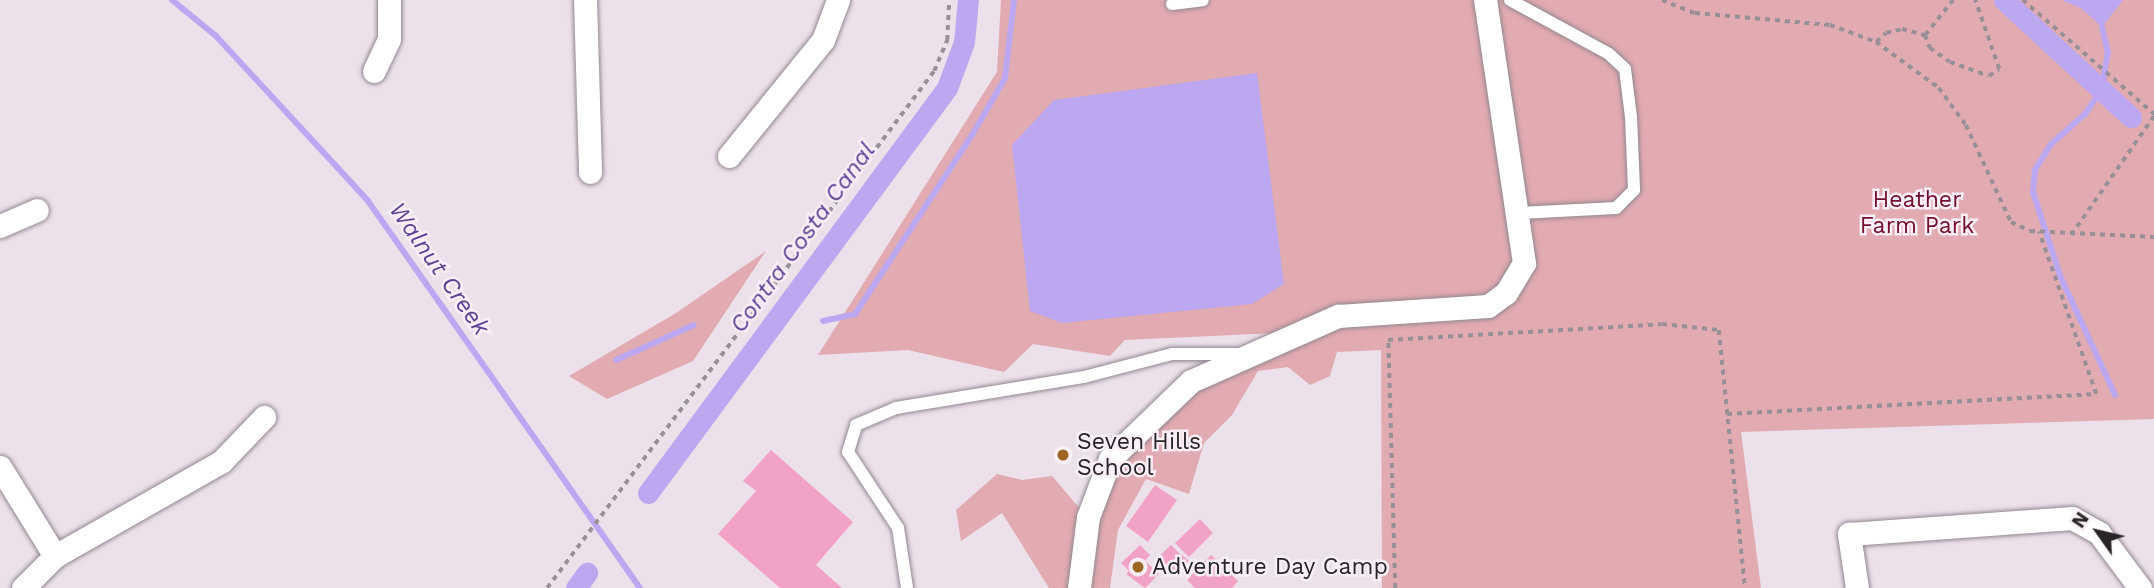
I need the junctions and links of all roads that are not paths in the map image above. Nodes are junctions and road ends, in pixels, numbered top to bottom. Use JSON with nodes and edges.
{"nodes":[{"id":1,"x":389,"y":0,"type":"edge"},
{"id":2,"x":585,"y":0,"type":"edge"},
{"id":3,"x":838,"y":0,"type":"edge"},
{"id":4,"x":1202,"y":0,"type":"edge"},
{"id":5,"x":1485,"y":0,"type":"edge"},
{"id":6,"x":1510,"y":0,"type":"edge"},
{"id":7,"x":1172,"y":4,"type":"dead end"},
{"id":8,"x":374,"y":71,"type":"dead end"},
{"id":9,"x":729,"y":156,"type":"dead end"},
{"id":10,"x":590,"y":172,"type":"dead end"},
{"id":11,"x":37,"y":210,"type":"dead end"},
{"id":12,"x":1519,"y":213,"type":"junction"},
{"id":13,"x":0,"y":226,"type":"edge"},
{"id":14,"x":1251,"y":354,"type":"junction"},
{"id":15,"x":264,"y":417,"type":"dead end"},
{"id":16,"x":0,"y":467,"type":"edge"},
{"id":17,"x":55,"y":556,"type":"junction"},
{"id":18,"x":23,"y":588,"type":"edge"},
{"id":19,"x":907,"y":588,"type":"edge"},
{"id":20,"x":1080,"y":588,"type":"edge"},
{"id":21,"x":1857,"y":588,"type":"edge"},
{"id":22,"x":2140,"y":588,"type":"edge"}],
"edges":[{"from":1,"to":8,"type":"street"},
{"from":2,"to":10,"type":"street"},
{"from":3,"to":9,"type":"street"},
{"from":4,"to":7,"type":"lane"},
{"from":5,"to":12,"type":"street"},
{"from":6,"to":12,"type":"lane"},
{"from":11,"to":13,"type":"street"},
{"from":12,"to":14,"type":"street"},
{"from":14,"to":19,"type":"lane"},
{"from":14,"to":20,"type":"street"},
{"from":15,"to":17,"type":"street"},
{"from":16,"to":17,"type":"street"},
{"from":17,"to":18,"type":"street"},
{"from":21,"to":22,"type":"street"}]}
